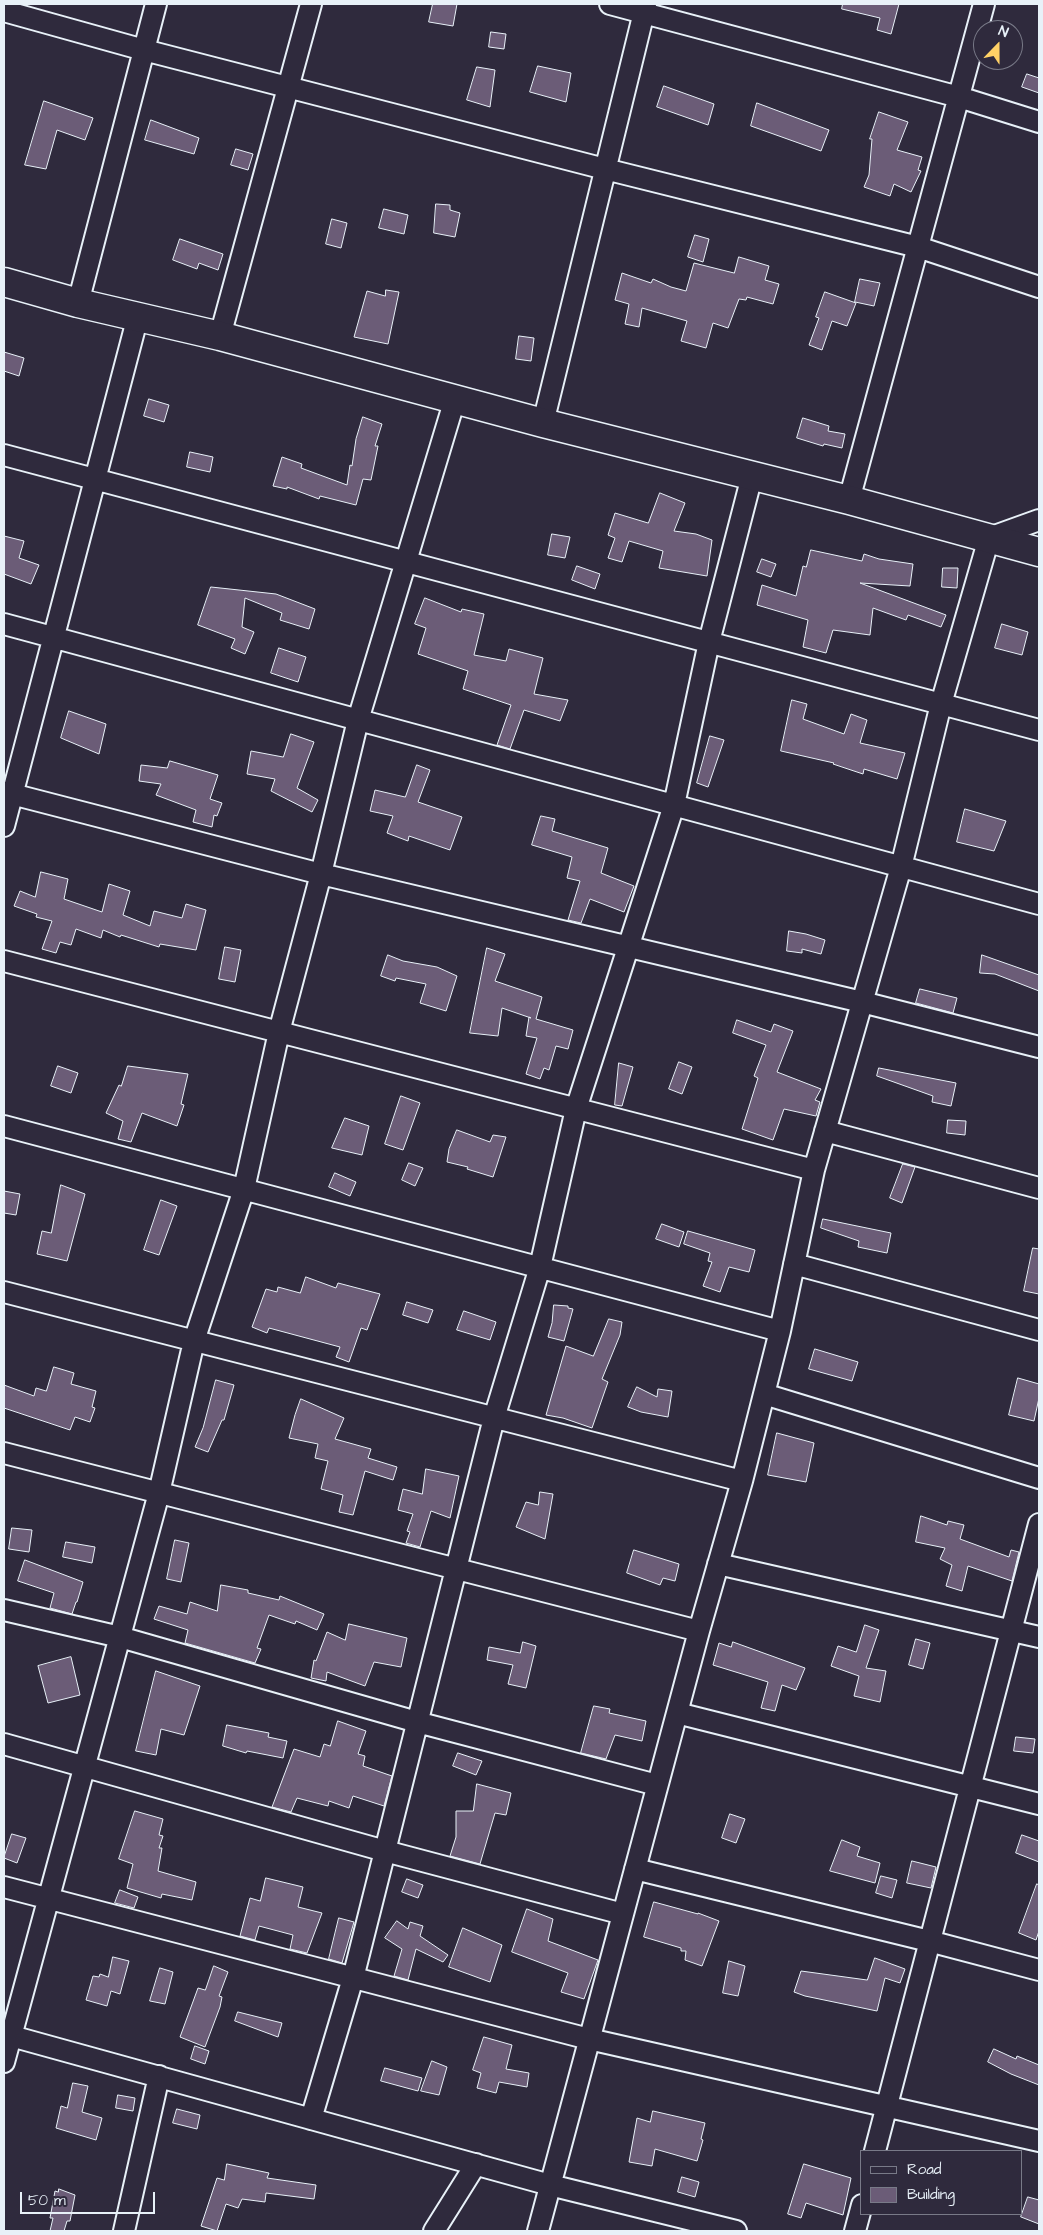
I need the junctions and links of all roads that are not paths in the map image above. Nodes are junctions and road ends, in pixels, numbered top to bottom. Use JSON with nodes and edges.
{"nodes":[{"id":1,"x":156,"y":4,"type":"edge"},
{"id":2,"x":311,"y":4,"type":"edge"},
{"id":3,"x":610,"y":4,"type":"edge"},
{"id":4,"x":984,"y":4,"type":"edge"},
{"id":5,"x":645,"y":8,"type":"edge"},
{"id":6,"x":4,"y":11,"type":"edge"},
{"id":7,"x":144,"y":50,"type":"junction"},
{"id":8,"x":288,"y":87,"type":"junction"},
{"id":9,"x":959,"y":97,"type":"junction"},
{"id":10,"x":1039,"y":122,"type":"edge"},
{"id":11,"x":605,"y":169,"type":"junction"},
{"id":12,"x":918,"y":247,"type":"junction"},
{"id":13,"x":4,"y":282,"type":"edge"},
{"id":14,"x":1039,"y":287,"type":"edge"},
{"id":15,"x":78,"y":303,"type":"junction"},
{"id":16,"x":138,"y":316,"type":"junction"},
{"id":17,"x":220,"y":336,"type":"junction"},
{"id":18,"x":455,"y":399,"type":"junction"},
{"id":19,"x":543,"y":423,"type":"junction"},
{"id":20,"x":4,"y":455,"type":"edge"},
{"id":21,"x":752,"y":476,"type":"junction"},
{"id":22,"x":95,"y":479,"type":"junction"},
{"id":23,"x":849,"y":500,"type":"junction"},
{"id":24,"x":1039,"y":520,"type":"edge"},
{"id":25,"x":989,"y":538,"type":"junction"},
{"id":26,"x":1039,"y":552,"type":"edge"},
{"id":27,"x":404,"y":561,"type":"junction"},
{"id":28,"x":4,"y":624,"type":"edge"},
{"id":29,"x":53,"y":638,"type":"junction"},
{"id":30,"x":709,"y":642,"type":"junction"},
{"id":31,"x":941,"y":704,"type":"junction"},
{"id":32,"x":358,"y":720,"type":"junction"},
{"id":33,"x":1039,"y":730,"type":"edge"},
{"id":34,"x":8,"y":793,"type":"edge"},
{"id":35,"x":674,"y":806,"type":"junction"},
{"id":36,"x":4,"y":826,"type":"edge"},
{"id":37,"x":901,"y":867,"type":"junction"},
{"id":38,"x":321,"y":874,"type":"junction"},
{"id":39,"x":1039,"y":904,"type":"edge"},
{"id":40,"x":629,"y":947,"type":"junction"},
{"id":41,"x":4,"y":961,"type":"edge"},
{"id":42,"x":862,"y":1002,"type":"junction"},
{"id":43,"x":279,"y":1032,"type":"junction"},
{"id":44,"x":1039,"y":1047,"type":"edge"},
{"id":45,"x":576,"y":1109,"type":"junction"},
{"id":46,"x":4,"y":1126,"type":"edge"},
{"id":47,"x":826,"y":1131,"type":"junction"},
{"id":48,"x":814,"y":1170,"type":"junction"},
{"id":49,"x":1039,"y":1188,"type":"edge"},
{"id":50,"x":244,"y":1189,"type":"junction"},
{"id":51,"x":794,"y":1264,"type":"junction"},
{"id":52,"x":540,"y":1267,"type":"junction"},
{"id":53,"x":4,"y":1292,"type":"edge"},
{"id":54,"x":780,"y":1330,"type":"junction"},
{"id":55,"x":1039,"y":1330,"type":"edge"},
{"id":56,"x":194,"y":1341,"type":"junction"},
{"id":57,"x":764,"y":1394,"type":"junction"},
{"id":58,"x":494,"y":1418,"type":"junction"},
{"id":59,"x":4,"y":1453,"type":"edge"},
{"id":60,"x":1039,"y":1478,"type":"edge"},
{"id":61,"x":742,"y":1481,"type":"junction"},
{"id":62,"x":159,"y":1493,"type":"junction"},
{"id":63,"x":1039,"y":1524,"type":"edge"},
{"id":64,"x":718,"y":1564,"type":"junction"},
{"id":65,"x":456,"y":1569,"type":"junction"},
{"id":66,"x":4,"y":1610,"type":"edge"},
{"id":67,"x":1011,"y":1630,"type":"junction"},
{"id":68,"x":699,"y":1631,"type":"junction"},
{"id":69,"x":120,"y":1637,"type":"junction"},
{"id":70,"x":1039,"y":1637,"type":"edge"},
{"id":71,"x":677,"y":1713,"type":"junction"},
{"id":72,"x":417,"y":1722,"type":"junction"},
{"id":73,"x":4,"y":1744,"type":"edge"},
{"id":74,"x":85,"y":1766,"type":"junction"},
{"id":75,"x":657,"y":1785,"type":"junction"},
{"id":76,"x":970,"y":1787,"type":"junction"},
{"id":77,"x":1039,"y":1804,"type":"edge"},
{"id":78,"x":385,"y":1851,"type":"junction"},
{"id":79,"x":635,"y":1869,"type":"junction"},
{"id":80,"x":4,"y":1887,"type":"edge"},
{"id":81,"x":48,"y":1898,"type":"junction"},
{"id":82,"x":623,"y":1914,"type":"junction"},
{"id":83,"x":929,"y":1940,"type":"junction"},
{"id":84,"x":1039,"y":1970,"type":"edge"},
{"id":85,"x":353,"y":1978,"type":"junction"},
{"id":86,"x":7,"y":2035,"type":"edge"},
{"id":87,"x":589,"y":2039,"type":"junction"},
{"id":88,"x":4,"y":2062,"type":"edge"},
{"id":89,"x":159,"y":2076,"type":"junction"},
{"id":90,"x":886,"y":2106,"type":"junction"},
{"id":91,"x":311,"y":2119,"type":"junction"},
{"id":92,"x":1039,"y":2141,"type":"edge"},
{"id":93,"x":875,"y":2150,"type":"edge"},
{"id":94,"x":476,"y":2164,"type":"junction"},
{"id":95,"x":550,"y":2185,"type":"junction"},
{"id":96,"x":860,"y":2212,"type":"edge"},
{"id":97,"x":124,"y":2231,"type":"edge"},
{"id":98,"x":434,"y":2231,"type":"edge"},
{"id":99,"x":538,"y":2231,"type":"edge"},
{"id":100,"x":736,"y":2231,"type":"edge"},
{"id":101,"x":855,"y":2231,"type":"edge"}],
"edges":[{"from":1,"to":7,"type":"street"},
{"from":2,"to":8,"type":"street"},
{"from":3,"to":5,"type":"street"},
{"from":4,"to":9,"type":"street"},
{"from":5,"to":9,"type":"street"},
{"from":5,"to":11,"type":"street"},
{"from":6,"to":7,"type":"street"},
{"from":7,"to":8,"type":"street"},
{"from":7,"to":15,"type":"street"},
{"from":8,"to":11,"type":"street"},
{"from":8,"to":17,"type":"street"},
{"from":9,"to":10,"type":"street"},
{"from":9,"to":12,"type":"street"},
{"from":11,"to":12,"type":"street"},
{"from":11,"to":19,"type":"street"},
{"from":12,"to":14,"type":"street"},
{"from":12,"to":23,"type":"street"},
{"from":13,"to":15,"type":"street"},
{"from":15,"to":16,"type":"street"},
{"from":16,"to":17,"type":"street"},
{"from":16,"to":22,"type":"street"},
{"from":17,"to":18,"type":"street"},
{"from":18,"to":19,"type":"street"},
{"from":18,"to":27,"type":"street"},
{"from":19,"to":21,"type":"street"},
{"from":20,"to":22,"type":"street"},
{"from":21,"to":23,"type":"street"},
{"from":21,"to":30,"type":"street"},
{"from":22,"to":27,"type":"street"},
{"from":22,"to":29,"type":"street"},
{"from":23,"to":25,"type":"street"},
{"from":24,"to":25,"type":"street"},
{"from":25,"to":26,"type":"street"},
{"from":25,"to":31,"type":"street"},
{"from":27,"to":30,"type":"street"},
{"from":27,"to":32,"type":"street"},
{"from":28,"to":29,"type":"street"},
{"from":29,"to":32,"type":"street"},
{"from":29,"to":34,"type":"street"},
{"from":30,"to":31,"type":"street"},
{"from":30,"to":35,"type":"street"},
{"from":31,"to":33,"type":"street"},
{"from":31,"to":37,"type":"street"},
{"from":32,"to":35,"type":"street"},
{"from":32,"to":38,"type":"street"},
{"from":34,"to":36,"type":"street"},
{"from":34,"to":38,"type":"street"},
{"from":35,"to":37,"type":"street"},
{"from":35,"to":40,"type":"street"},
{"from":37,"to":39,"type":"street"},
{"from":37,"to":42,"type":"street"},
{"from":38,"to":40,"type":"street"},
{"from":38,"to":43,"type":"street"},
{"from":40,"to":42,"type":"street"},
{"from":40,"to":45,"type":"street"},
{"from":41,"to":43,"type":"street"},
{"from":42,"to":44,"type":"street"},
{"from":42,"to":47,"type":"street"},
{"from":43,"to":45,"type":"street"},
{"from":43,"to":50,"type":"street"},
{"from":45,"to":48,"type":"street"},
{"from":45,"to":52,"type":"street"},
{"from":46,"to":50,"type":"street"},
{"from":47,"to":48,"type":"street"},
{"from":47,"to":49,"type":"street"},
{"from":48,"to":51,"type":"street"},
{"from":50,"to":52,"type":"street"},
{"from":50,"to":56,"type":"street"},
{"from":51,"to":54,"type":"street"},
{"from":51,"to":55,"type":"street"},
{"from":52,"to":54,"type":"street"},
{"from":52,"to":58,"type":"street"},
{"from":53,"to":56,"type":"street"},
{"from":54,"to":57,"type":"street"},
{"from":56,"to":58,"type":"street"},
{"from":56,"to":62,"type":"street"},
{"from":57,"to":60,"type":"street"},
{"from":57,"to":61,"type":"street"},
{"from":58,"to":61,"type":"street"},
{"from":58,"to":65,"type":"street"},
{"from":59,"to":62,"type":"street"},
{"from":61,"to":64,"type":"street"},
{"from":62,"to":65,"type":"street"},
{"from":62,"to":69,"type":"street"},
{"from":63,"to":67,"type":"street"},
{"from":64,"to":67,"type":"street"},
{"from":64,"to":68,"type":"street"},
{"from":65,"to":68,"type":"street"},
{"from":65,"to":72,"type":"street"},
{"from":66,"to":69,"type":"street"},
{"from":67,"to":70,"type":"street"},
{"from":67,"to":76,"type":"street"},
{"from":68,"to":71,"type":"street"},
{"from":69,"to":72,"type":"street"},
{"from":69,"to":74,"type":"street"},
{"from":71,"to":75,"type":"street"},
{"from":71,"to":76,"type":"street"},
{"from":72,"to":75,"type":"street"},
{"from":72,"to":78,"type":"street"},
{"from":73,"to":74,"type":"street"},
{"from":74,"to":78,"type":"street"},
{"from":74,"to":81,"type":"street"},
{"from":75,"to":79,"type":"street"},
{"from":76,"to":77,"type":"street"},
{"from":76,"to":83,"type":"street"},
{"from":78,"to":82,"type":"street"},
{"from":78,"to":85,"type":"street"},
{"from":79,"to":82,"type":"street"},
{"from":79,"to":83,"type":"street"},
{"from":80,"to":81,"type":"street"},
{"from":81,"to":85,"type":"street"},
{"from":81,"to":86,"type":"street"},
{"from":82,"to":87,"type":"street"},
{"from":83,"to":84,"type":"street"},
{"from":83,"to":90,"type":"street"},
{"from":85,"to":87,"type":"street"},
{"from":85,"to":91,"type":"street"},
{"from":86,"to":88,"type":"street"},
{"from":86,"to":89,"type":"street"},
{"from":87,"to":90,"type":"street"},
{"from":87,"to":95,"type":"street"},
{"from":89,"to":91,"type":"street"},
{"from":89,"to":97,"type":"street"},
{"from":90,"to":92,"type":"street"},
{"from":90,"to":93,"type":"street"},
{"from":91,"to":94,"type":"street"},
{"from":94,"to":95,"type":"street"},
{"from":94,"to":98,"type":"street"},
{"from":95,"to":99,"type":"street"},
{"from":95,"to":100,"type":"street"},
{"from":96,"to":101,"type":"street"}]}
